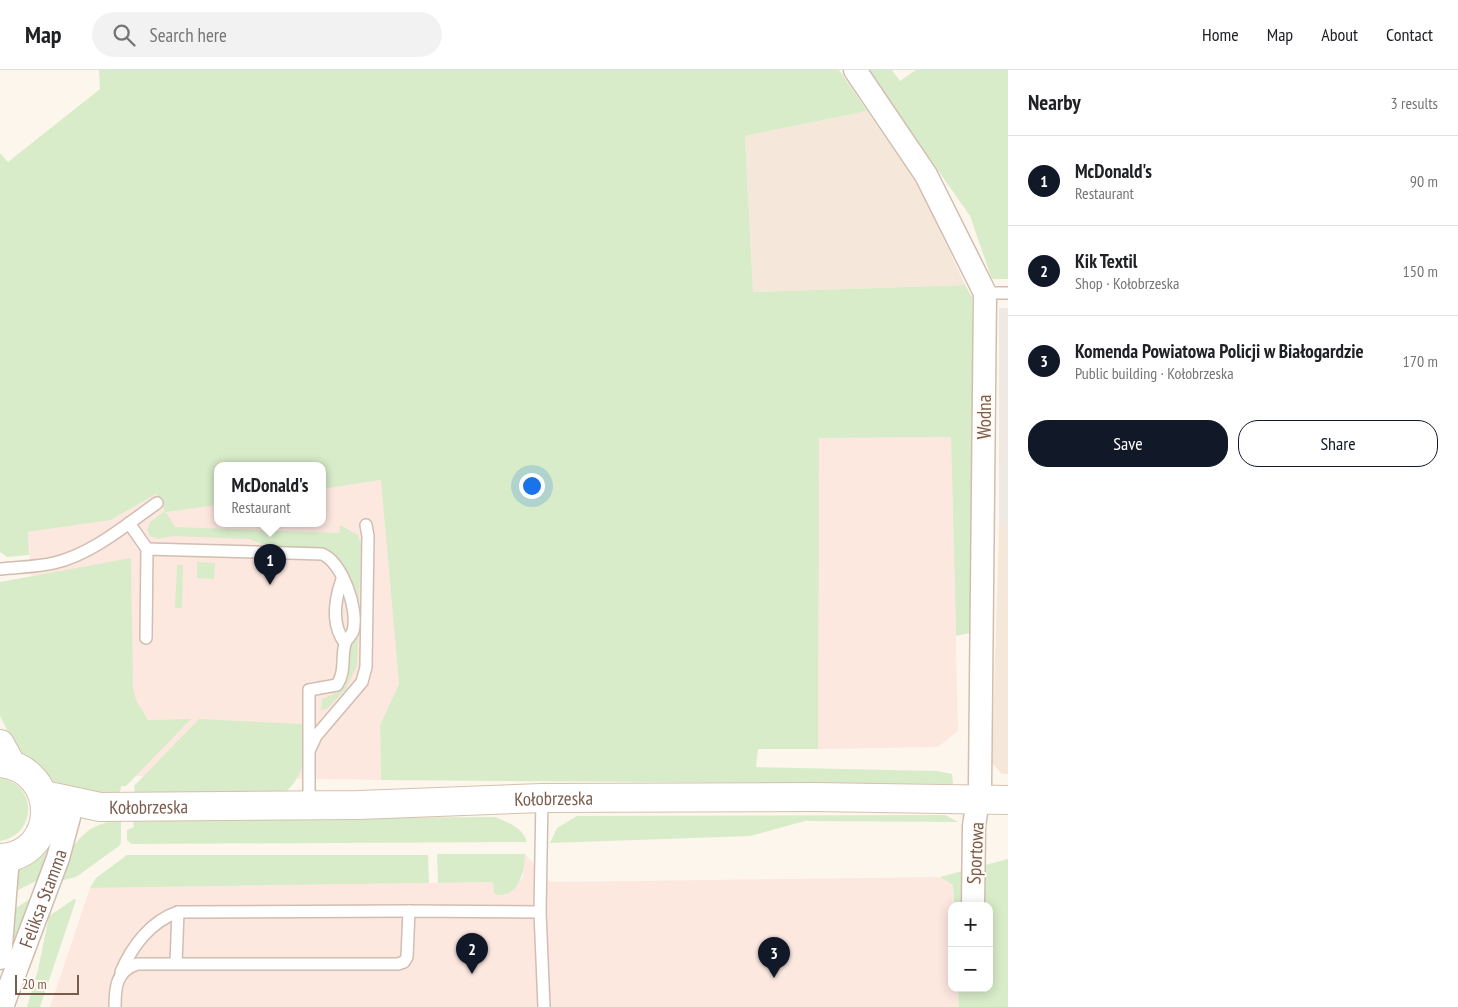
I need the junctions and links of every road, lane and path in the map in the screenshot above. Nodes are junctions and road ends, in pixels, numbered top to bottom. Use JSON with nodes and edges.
{"nodes":[{"id":1,"x":855,"y":70,"type":"edge"},
{"id":2,"x":985,"y":293,"type":"junction"},
{"id":3,"x":1008,"y":293,"type":"edge"},
{"id":4,"x":158,"y":503,"type":"dead end"},
{"id":5,"x":129,"y":523,"type":"junction"},
{"id":6,"x":366,"y":525,"type":"dead end"},
{"id":7,"x":147,"y":549,"type":"junction"},
{"id":8,"x":0,"y":569,"type":"edge"},
{"id":9,"x":342,"y":579,"type":"junction"},
{"id":10,"x":146,"y":638,"type":"dead end"},
{"id":11,"x":345,"y":643,"type":"junction"},
{"id":12,"x":309,"y":751,"type":"junction"},
{"id":13,"x":4,"y":757,"type":"edge"},
{"id":14,"x":44,"y":794,"type":"junction"},
{"id":15,"x":542,"y":798,"type":"junction"},
{"id":16,"x":980,"y":800,"type":"junction"},
{"id":17,"x":1008,"y":800,"type":"edge"},
{"id":18,"x":309,"y":805,"type":"junction"},
{"id":19,"x":100,"y":807,"type":"junction"},
{"id":20,"x":57,"y":820,"type":"junction"},
{"id":21,"x":4,"y":857,"type":"edge"},
{"id":22,"x":973,"y":902,"type":"edge"},
{"id":23,"x":409,"y":911,"type":"junction"},
{"id":24,"x":178,"y":912,"type":"junction"},
{"id":25,"x":540,"y":912,"type":"junction"},
{"id":26,"x":0,"y":958,"type":"edge"},
{"id":27,"x":176,"y":963,"type":"junction"},
{"id":28,"x":118,"y":978,"type":"junction"},
{"id":29,"x":2,"y":1007,"type":"edge"},
{"id":30,"x":115,"y":1007,"type":"edge"},
{"id":31,"x":544,"y":1007,"type":"edge"}],
"edges":[{"from":1,"to":2,"type":"street","name":"Wodna"},
{"from":2,"to":3,"type":"lane"},
{"from":2,"to":16,"type":"street","name":"Wodna"},
{"from":4,"to":5,"type":"lane"},
{"from":5,"to":7,"type":"lane"},
{"from":5,"to":8,"type":"lane"},
{"from":6,"to":12,"type":"lane"},
{"from":7,"to":9,"type":"lane"},
{"from":7,"to":10,"type":"lane"},
{"from":9,"to":11,"type":"lane"},
{"from":9,"to":11,"type":"lane"},
{"from":11,"to":12,"type":"lane"},
{"from":12,"to":18,"type":"lane"},
{"from":13,"to":14,"type":"main road"},
{"from":14,"to":19,"type":"main road","name":"Kołobrzeska"},
{"from":14,"to":20,"type":"main road"},
{"from":15,"to":16,"type":"main road","name":"Kołobrzeska"},
{"from":15,"to":18,"type":"main road","name":"Kołobrzeska"},
{"from":15,"to":25,"type":"lane"},
{"from":16,"to":17,"type":"main road","name":"Kołobrzeska"},
{"from":16,"to":22,"type":"street","name":"Sportowa"},
{"from":18,"to":19,"type":"main road","name":"Kołobrzeska"},
{"from":19,"to":20,"type":"main road","name":"Kołobrzeska"},
{"from":20,"to":21,"type":"main road"},
{"from":20,"to":29,"type":"street","name":"Feliksa Stamma"},
{"from":21,"to":26,"type":"street","name":"Feliksa Stamma"},
{"from":23,"to":24,"type":"lane"},
{"from":23,"to":25,"type":"lane"},
{"from":23,"to":27,"type":"lane"},
{"from":24,"to":27,"type":"lane"},
{"from":24,"to":28,"type":"lane"},
{"from":25,"to":31,"type":"lane"},
{"from":27,"to":28,"type":"lane"},
{"from":28,"to":30,"type":"lane"}]}
